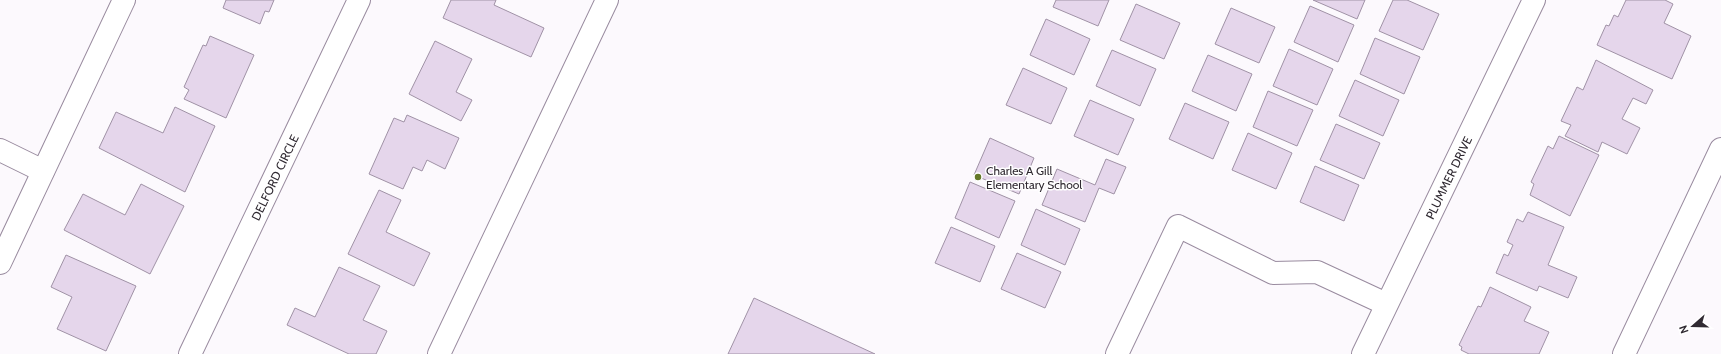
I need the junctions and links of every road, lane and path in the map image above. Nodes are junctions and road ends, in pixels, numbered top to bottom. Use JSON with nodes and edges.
{"nodes":[{"id":1,"x":124,"y":0,"type":"edge"},
{"id":2,"x":358,"y":0,"type":"edge"},
{"id":3,"x":606,"y":0,"type":"edge"},
{"id":4,"x":1534,"y":0,"type":"edge"},
{"id":5,"x":1721,"y":149,"type":"edge"},
{"id":6,"x":0,"y":150,"type":"edge"},
{"id":7,"x":43,"y":171,"type":"junction"},
{"id":8,"x":0,"y":263,"type":"edge"},
{"id":9,"x":1386,"y":304,"type":"junction"},
{"id":10,"x":190,"y":354,"type":"edge"},
{"id":11,"x":439,"y":354,"type":"edge"},
{"id":12,"x":1117,"y":354,"type":"edge"},
{"id":13,"x":1363,"y":354,"type":"edge"},
{"id":14,"x":1624,"y":354,"type":"edge"}],
"edges":[{"from":1,"to":7,"type":"street"},
{"from":2,"to":10,"type":"street","name":"DELFORD CIRCLE"},
{"from":3,"to":11,"type":"street"},
{"from":4,"to":9,"type":"street","name":"PLUMMER DRIVE"},
{"from":5,"to":14,"type":"street"},
{"from":6,"to":7,"type":"street"},
{"from":7,"to":8,"type":"street"},
{"from":9,"to":12,"type":"street"},
{"from":9,"to":13,"type":"street","name":"PLUMMER DRIVE"}]}
